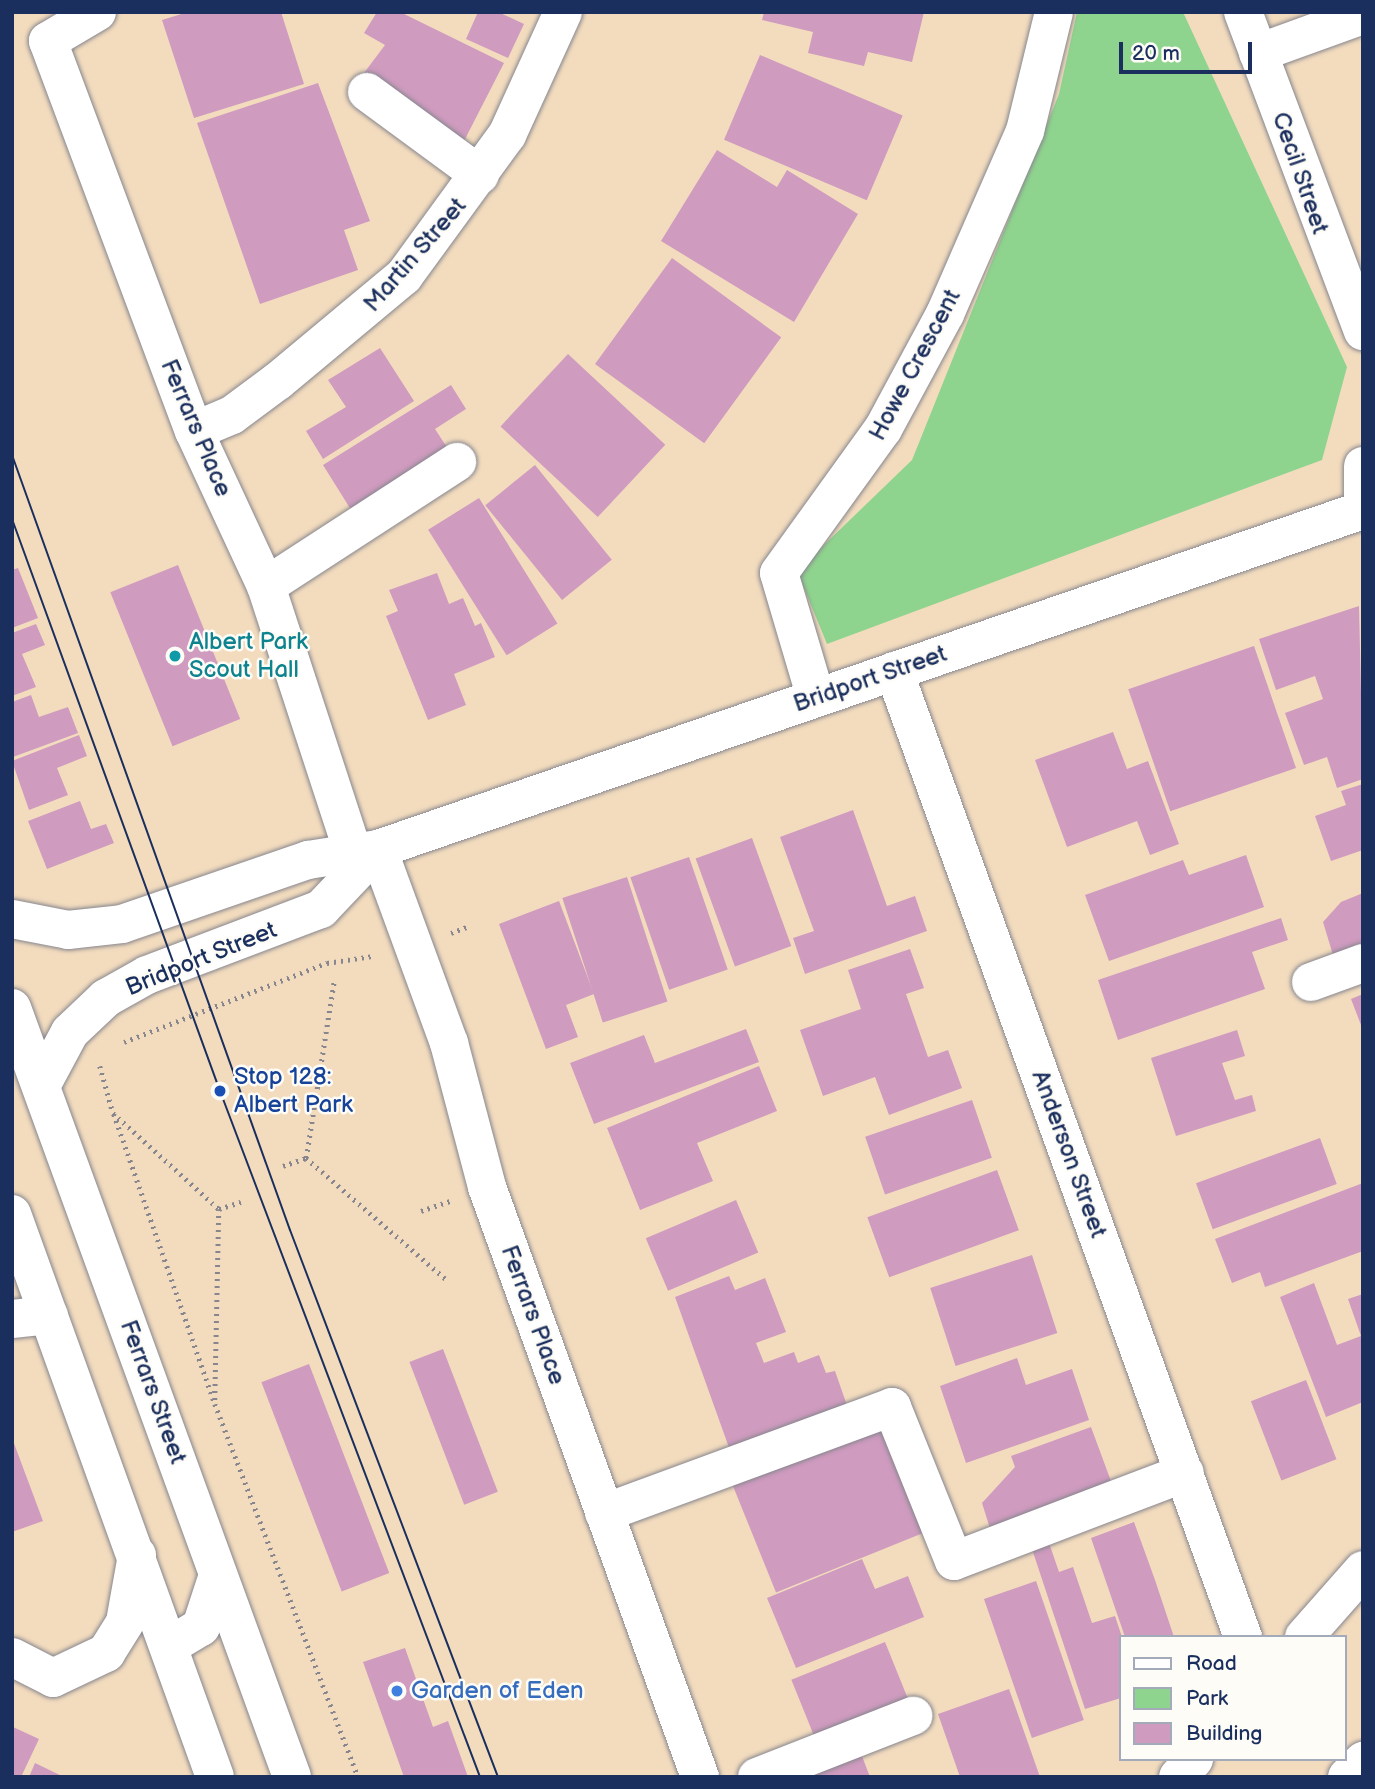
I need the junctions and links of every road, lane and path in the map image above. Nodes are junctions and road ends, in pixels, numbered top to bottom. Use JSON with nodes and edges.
{"nodes":[{"id":1,"x":97,"y":12,"type":"edge"},
{"id":2,"x":563,"y":12,"type":"edge"},
{"id":3,"x":1054,"y":12,"type":"edge"},
{"id":4,"x":1243,"y":12,"type":"edge"},
{"id":5,"x":1363,"y":15,"type":"edge"},
{"id":6,"x":1258,"y":53,"type":"junction"},
{"id":7,"x":367,"y":92,"type":"dead end"},
{"id":8,"x":480,"y":176,"type":"junction"},
{"id":9,"x":1363,"y":331,"type":"edge"},
{"id":10,"x":194,"y":431,"type":"junction"},
{"id":11,"x":457,"y":462,"type":"dead end"},
{"id":12,"x":1363,"y":466,"type":"edge"},
{"id":13,"x":1363,"y":499,"type":"edge"},
{"id":14,"x":1363,"y":510,"type":"edge"},
{"id":15,"x":266,"y":586,"type":"junction"},
{"id":16,"x":894,"y":671,"type":"junction"},
{"id":17,"x":816,"y":698,"type":"junction"},
{"id":18,"x":363,"y":856,"type":"junction"},
{"id":19,"x":12,"y":919,"type":"edge"},
{"id":20,"x":467,"y":927,"type":"dead end"},
{"id":21,"x":414,"y":946,"type":"junction"},
{"id":22,"x":1363,"y":963,"type":"edge"},
{"id":23,"x":334,"y":982,"type":"dead end"},
{"id":24,"x":1311,"y":982,"type":"dead end"},
{"id":25,"x":12,"y":1008,"type":"edge"},
{"id":26,"x":120,"y":1044,"type":"dead end"},
{"id":27,"x":98,"y":1060,"type":"dead end"},
{"id":28,"x":41,"y":1086,"type":"junction"},
{"id":29,"x":113,"y":1113,"type":"junction"},
{"id":30,"x":306,"y":1158,"type":"junction"},
{"id":31,"x":283,"y":1166,"type":"dead end"},
{"id":32,"x":241,"y":1202,"type":"dead end"},
{"id":33,"x":219,"y":1209,"type":"junction"},
{"id":34,"x":12,"y":1214,"type":"edge"},
{"id":35,"x":447,"y":1280,"type":"dead end"},
{"id":36,"x":31,"y":1317,"type":"edge"},
{"id":37,"x":215,"y":1404,"type":"junction"},
{"id":38,"x":1185,"y":1473,"type":"junction"},
{"id":39,"x":604,"y":1513,"type":"junction"},
{"id":40,"x":137,"y":1555,"type":"junction"},
{"id":41,"x":1363,"y":1570,"type":"edge"},
{"id":42,"x":218,"y":1575,"type":"junction"},
{"id":43,"x":1241,"y":1635,"type":"edge"},
{"id":44,"x":1306,"y":1635,"type":"edge"},
{"id":45,"x":169,"y":1646,"type":"junction"},
{"id":46,"x":12,"y":1657,"type":"edge"},
{"id":47,"x":913,"y":1716,"type":"dead end"},
{"id":48,"x":1192,"y":1761,"type":"edge"},
{"id":49,"x":1363,"y":1761,"type":"edge"},
{"id":50,"x":215,"y":1777,"type":"edge"},
{"id":51,"x":292,"y":1777,"type":"edge"},
{"id":52,"x":358,"y":1777,"type":"edge"},
{"id":53,"x":700,"y":1777,"type":"edge"},
{"id":54,"x":757,"y":1777,"type":"edge"},
{"id":55,"x":1178,"y":1777,"type":"edge"},
{"id":56,"x":1347,"y":1777,"type":"edge"}],
"edges":[{"from":1,"to":10,"type":"street","name":"Ferrars Place"},
{"from":2,"to":8,"type":"street","name":"Martin Street"},
{"from":3,"to":17,"type":"street","name":"Howe Crescent"},
{"from":4,"to":6,"type":"street","name":"Cecil Street"},
{"from":5,"to":6,"type":"street"},
{"from":6,"to":9,"type":"street","name":"Cecil Street"},
{"from":7,"to":8,"type":"street"},
{"from":8,"to":10,"type":"street","name":"Martin Street"},
{"from":10,"to":15,"type":"street","name":"Ferrars Place"},
{"from":11,"to":15,"type":"street"},
{"from":12,"to":13,"type":"street"},
{"from":14,"to":16,"type":"street","name":"Bridport Street"},
{"from":15,"to":18,"type":"street","name":"Ferrars Place"},
{"from":16,"to":17,"type":"street","name":"Bridport Street"},
{"from":16,"to":38,"type":"street","name":"Anderson Street"},
{"from":17,"to":18,"type":"street","name":"Bridport Street"},
{"from":18,"to":19,"type":"street","name":"Bridport Street"},
{"from":18,"to":21,"type":"street","name":"Ferrars Place"},
{"from":18,"to":28,"type":"street","name":"Bridport Street"},
{"from":20,"to":21,"type":"path"},
{"from":21,"to":26,"type":"path"},
{"from":21,"to":39,"type":"street","name":"Ferrars Place"},
{"from":22,"to":24,"type":"street"},
{"from":23,"to":30,"type":"path"},
{"from":25,"to":28,"type":"street","name":"Ferrars Street"},
{"from":27,"to":29,"type":"path"},
{"from":28,"to":42,"type":"street","name":"Ferrars Street"},
{"from":29,"to":33,"type":"path"},
{"from":29,"to":37,"type":"path"},
{"from":30,"to":31,"type":"path"},
{"from":30,"to":35,"type":"path"},
{"from":32,"to":33,"type":"path"},
{"from":33,"to":37,"type":"path"},
{"from":34,"to":36,"type":"street"},
{"from":36,"to":40,"type":"street"},
{"from":37,"to":52,"type":"path"},
{"from":38,"to":39,"type":"street"},
{"from":38,"to":43,"type":"street","name":"Anderson Street"},
{"from":39,"to":53,"type":"street","name":"Ferrars Place"},
{"from":40,"to":45,"type":"street"},
{"from":40,"to":46,"type":"street"},
{"from":41,"to":44,"type":"street"},
{"from":42,"to":45,"type":"street"},
{"from":42,"to":51,"type":"street","name":"Ferrars Street"},
{"from":45,"to":50,"type":"street"},
{"from":47,"to":54,"type":"street"},
{"from":48,"to":55,"type":"street"},
{"from":49,"to":56,"type":"street"}]}
